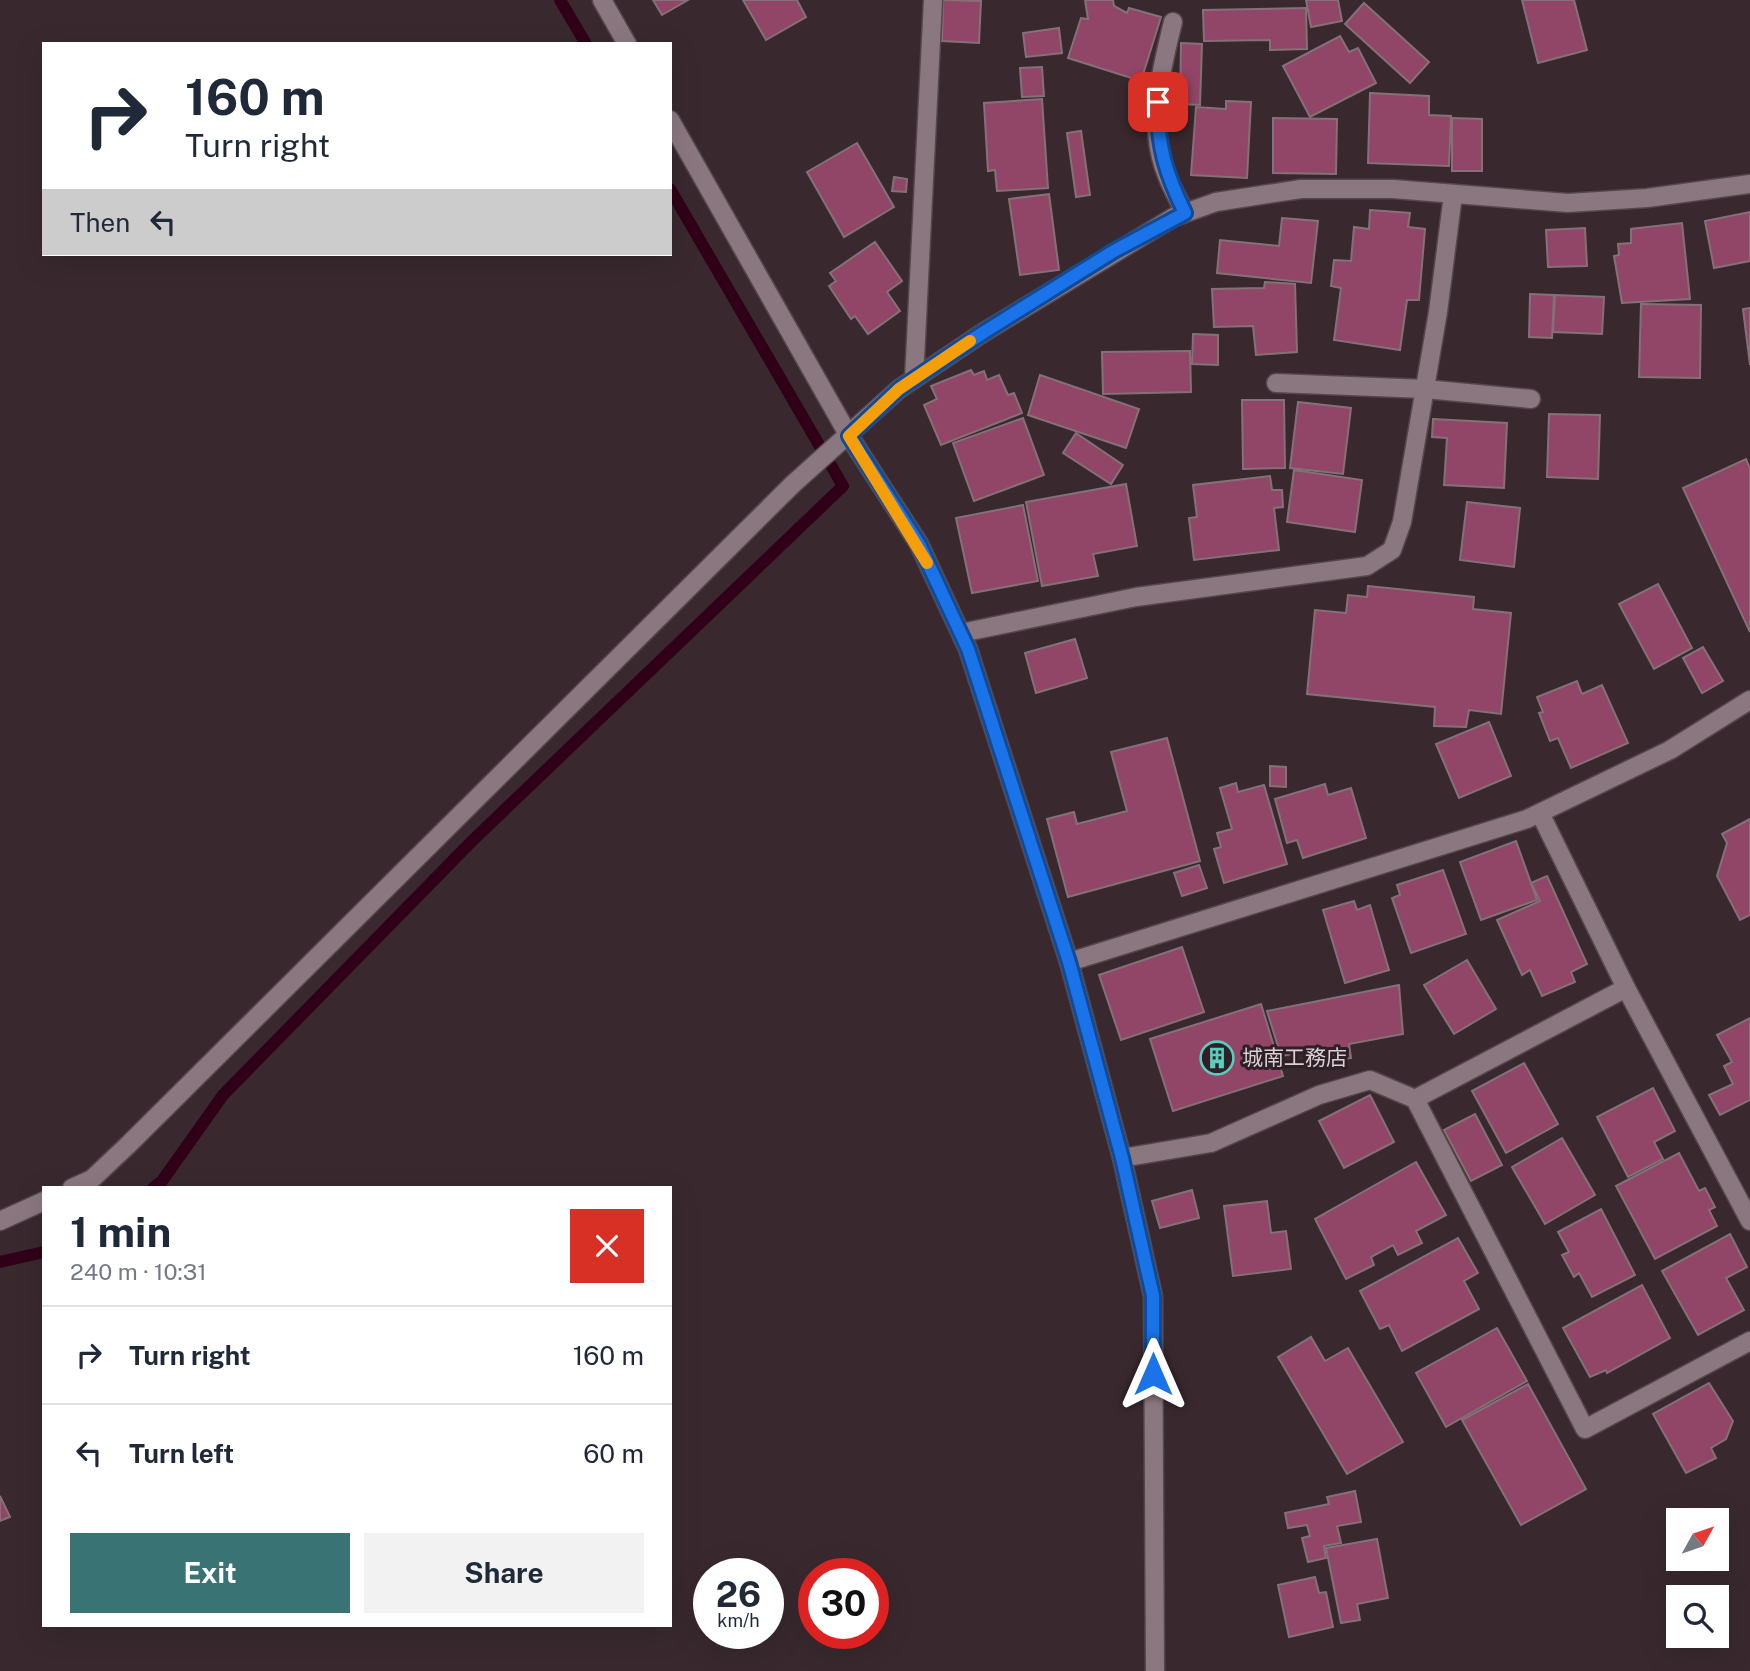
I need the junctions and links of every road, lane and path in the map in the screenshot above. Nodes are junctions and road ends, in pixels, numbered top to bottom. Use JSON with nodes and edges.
{"nodes":[{"id":1,"x":602,"y":0,"type":"edge"},
{"id":2,"x":933,"y":0,"type":"edge"},
{"id":3,"x":1173,"y":22,"type":"dead end"},
{"id":4,"x":626,"y":42,"type":"edge"},
{"id":5,"x":672,"y":124,"type":"edge"},
{"id":6,"x":1750,"y":184,"type":"edge"},
{"id":7,"x":1453,"y":195,"type":"junction"},
{"id":8,"x":1185,"y":213,"type":"junction"},
{"id":9,"x":914,"y":379,"type":"junction"},
{"id":10,"x":1276,"y":383,"type":"dead end"},
{"id":11,"x":1425,"y":389,"type":"junction"},
{"id":12,"x":1531,"y":399,"type":"dead end"},
{"id":13,"x":849,"y":436,"type":"junction"},
{"id":14,"x":961,"y":633,"type":"junction"},
{"id":15,"x":1750,"y":701,"type":"edge"},
{"id":16,"x":1540,"y":813,"type":"junction"},
{"id":17,"x":1069,"y":962,"type":"junction"},
{"id":18,"x":1626,"y":988,"type":"junction"},
{"id":19,"x":1415,"y":1099,"type":"junction"},
{"id":20,"x":1122,"y":1158,"type":"junction"},
{"id":21,"x":76,"y":1186,"type":"edge"},
{"id":22,"x":42,"y":1202,"type":"edge"},
{"id":23,"x":0,"y":1221,"type":"edge"},
{"id":24,"x":1750,"y":1221,"type":"edge"},
{"id":25,"x":1750,"y":1340,"type":"edge"},
{"id":26,"x":1154,"y":1671,"type":"edge"}],
"edges":[{"from":1,"to":4,"type":"street"},
{"from":2,"to":9,"type":"street"},
{"from":3,"to":8,"type":"street"},
{"from":5,"to":13,"type":"street"},
{"from":6,"to":7,"type":"street"},
{"from":7,"to":8,"type":"street"},
{"from":7,"to":11,"type":"street"},
{"from":8,"to":9,"type":"street"},
{"from":9,"to":13,"type":"street"},
{"from":10,"to":11,"type":"street"},
{"from":11,"to":12,"type":"street"},
{"from":11,"to":14,"type":"street"},
{"from":13,"to":14,"type":"street"},
{"from":13,"to":21,"type":"street"},
{"from":14,"to":17,"type":"street"},
{"from":15,"to":16,"type":"street"},
{"from":16,"to":17,"type":"street"},
{"from":16,"to":18,"type":"street"},
{"from":17,"to":20,"type":"street"},
{"from":18,"to":19,"type":"street"},
{"from":18,"to":24,"type":"street"},
{"from":19,"to":20,"type":"street"},
{"from":19,"to":25,"type":"street"},
{"from":20,"to":26,"type":"street"},
{"from":22,"to":23,"type":"street"}]}
